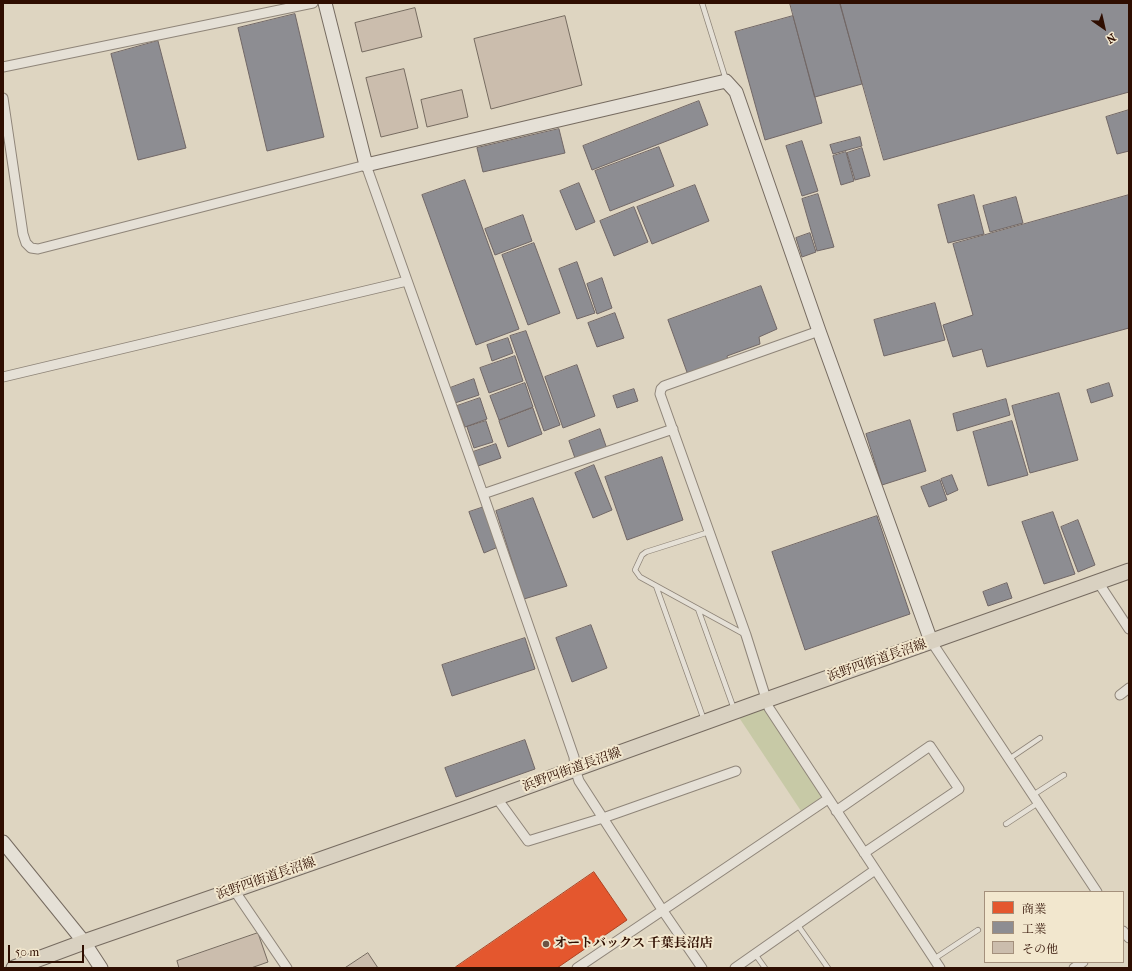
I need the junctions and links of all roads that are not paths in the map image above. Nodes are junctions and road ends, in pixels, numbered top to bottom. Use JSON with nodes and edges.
{"nodes":[{"id":1,"x":313,"y":3,"type":"edge"},
{"id":2,"x":325,"y":3,"type":"edge"},
{"id":3,"x":702,"y":3,"type":"edge"},
{"id":4,"x":3,"y":67,"type":"edge"},
{"id":5,"x":726,"y":82,"type":"junction"},
{"id":6,"x":3,"y":98,"type":"edge"},
{"id":7,"x":5,"y":132,"type":"edge"},
{"id":8,"x":366,"y":165,"type":"junction"},
{"id":9,"x":407,"y":281,"type":"junction"},
{"id":10,"x":819,"y":330,"type":"junction"},
{"id":11,"x":3,"y":378,"type":"edge"},
{"id":12,"x":673,"y":429,"type":"junction"},
{"id":13,"x":483,"y":494,"type":"junction"},
{"id":14,"x":709,"y":532,"type":"junction"},
{"id":15,"x":1129,"y":571,"type":"edge"},
{"id":16,"x":1098,"y":582,"type":"junction"},
{"id":17,"x":656,"y":586,"type":"junction"},
{"id":18,"x":698,"y":609,"type":"junction"},
{"id":19,"x":1129,"y":629,"type":"edge"},
{"id":20,"x":746,"y":635,"type":"junction"},
{"id":21,"x":931,"y":641,"type":"junction"},
{"id":22,"x":1129,"y":688,"type":"edge"},
{"id":23,"x":1120,"y":695,"type":"dead end"},
{"id":24,"x":766,"y":700,"type":"junction"},
{"id":25,"x":735,"y":711,"type":"junction"},
{"id":26,"x":704,"y":722,"type":"junction"},
{"id":27,"x":1040,"y":738,"type":"dead end"},
{"id":28,"x":1009,"y":758,"type":"junction"},
{"id":29,"x":575,"y":769,"type":"junction"},
{"id":30,"x":736,"y":771,"type":"dead end"},
{"id":31,"x":1064,"y":775,"type":"dead end"},
{"id":32,"x":496,"y":797,"type":"junction"},
{"id":33,"x":1036,"y":799,"type":"junction"},
{"id":34,"x":828,"y":800,"type":"junction"},
{"id":35,"x":836,"y":811,"type":"junction"},
{"id":36,"x":603,"y":818,"type":"junction"},
{"id":37,"x":1006,"y":824,"type":"dead end"},
{"id":38,"x":3,"y":842,"type":"edge"},
{"id":39,"x":864,"y":853,"type":"junction"},
{"id":40,"x":875,"y":870,"type":"junction"},
{"id":41,"x":234,"y":890,"type":"junction"},
{"id":42,"x":1096,"y":891,"type":"edge"},
{"id":43,"x":663,"y":911,"type":"junction"},
{"id":44,"x":797,"y":924,"type":"junction"},
{"id":45,"x":978,"y":930,"type":"dead end"},
{"id":46,"x":84,"y":942,"type":"junction"},
{"id":47,"x":755,"y":954,"type":"junction"},
{"id":48,"x":934,"y":959,"type":"junction"},
{"id":49,"x":14,"y":968,"type":"edge"},
{"id":50,"x":101,"y":968,"type":"edge"},
{"id":51,"x":287,"y":968,"type":"edge"},
{"id":52,"x":577,"y":968,"type":"edge"},
{"id":53,"x":702,"y":968,"type":"edge"},
{"id":54,"x":735,"y":968,"type":"edge"},
{"id":55,"x":765,"y":968,"type":"edge"},
{"id":56,"x":828,"y":968,"type":"edge"},
{"id":57,"x":940,"y":968,"type":"edge"}],
"edges":[{"from":1,"to":4,"type":"street"},
{"from":2,"to":8,"type":"street"},
{"from":3,"to":5,"type":"lane"},
{"from":5,"to":8,"type":"street"},
{"from":5,"to":10,"type":"street"},
{"from":6,"to":7,"type":"street"},
{"from":7,"to":8,"type":"street"},
{"from":8,"to":9,"type":"street"},
{"from":9,"to":11,"type":"street"},
{"from":9,"to":13,"type":"street"},
{"from":10,"to":12,"type":"street"},
{"from":10,"to":21,"type":"street"},
{"from":12,"to":13,"type":"street"},
{"from":12,"to":14,"type":"street"},
{"from":13,"to":29,"type":"street"},
{"from":14,"to":17,"type":"lane"},
{"from":14,"to":20,"type":"street"},
{"from":15,"to":16,"type":"main road","name":"浜野四街道長沼線"},
{"from":16,"to":19,"type":"street"},
{"from":16,"to":21,"type":"main road","name":"浜野四街道長沼線"},
{"from":17,"to":18,"type":"lane"},
{"from":17,"to":26,"type":"lane"},
{"from":18,"to":20,"type":"lane"},
{"from":18,"to":25,"type":"lane"},
{"from":20,"to":24,"type":"street"},
{"from":21,"to":24,"type":"main road","name":"浜野四街道長沼線"},
{"from":21,"to":28,"type":"street"},
{"from":22,"to":23,"type":"street"},
{"from":24,"to":25,"type":"main road","name":"浜野四街道長沼線"},
{"from":24,"to":34,"type":"street"},
{"from":25,"to":26,"type":"main road","name":"浜野四街道長沼線"},
{"from":26,"to":29,"type":"main road","name":"浜野四街道長沼線"},
{"from":27,"to":28,"type":"lane"},
{"from":28,"to":33,"type":"street"},
{"from":29,"to":32,"type":"main road","name":"浜野四街道長沼線"},
{"from":29,"to":36,"type":"street"},
{"from":30,"to":36,"type":"street"},
{"from":31,"to":33,"type":"lane"},
{"from":32,"to":36,"type":"street"},
{"from":32,"to":41,"type":"main road","name":"浜野四街道長沼線"},
{"from":33,"to":37,"type":"lane"},
{"from":33,"to":42,"type":"street"},
{"from":34,"to":35,"type":"street"},
{"from":34,"to":43,"type":"street"},
{"from":35,"to":39,"type":"street"},
{"from":35,"to":39,"type":"street"},
{"from":36,"to":43,"type":"street"},
{"from":38,"to":46,"type":"street"},
{"from":39,"to":40,"type":"street"},
{"from":40,"to":44,"type":"street"},
{"from":40,"to":48,"type":"street"},
{"from":41,"to":46,"type":"main road","name":"浜野四街道長沼線"},
{"from":41,"to":51,"type":"street"},
{"from":43,"to":52,"type":"street"},
{"from":43,"to":53,"type":"street"},
{"from":44,"to":47,"type":"street"},
{"from":44,"to":56,"type":"lane"},
{"from":45,"to":48,"type":"lane"},
{"from":46,"to":49,"type":"main road","name":"浜野四街道長沼線"},
{"from":46,"to":50,"type":"street"},
{"from":47,"to":54,"type":"street"},
{"from":47,"to":55,"type":"lane"},
{"from":48,"to":57,"type":"street"}]}
